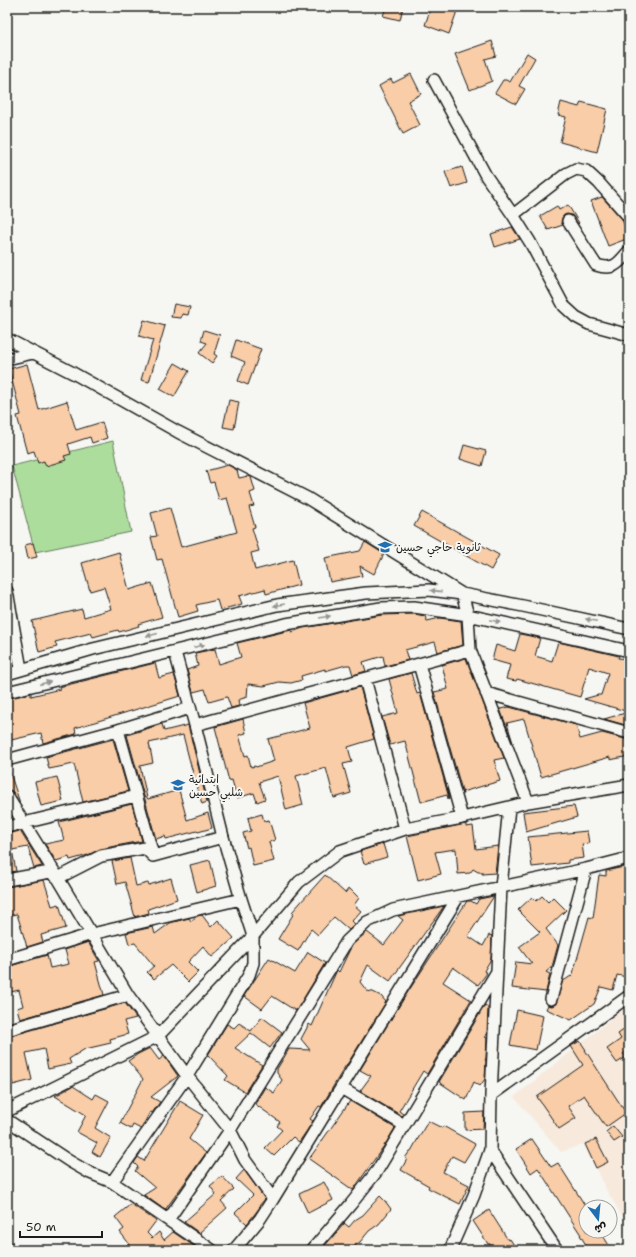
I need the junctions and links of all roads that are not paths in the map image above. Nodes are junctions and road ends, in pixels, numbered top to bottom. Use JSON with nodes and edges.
{"nodes":[{"id":1,"x":434,"y":80,"type":"dead end"},
{"id":2,"x":513,"y":215,"type":"junction"},
{"id":3,"x":629,"y":216,"type":"edge"},
{"id":4,"x":568,"y":221,"type":"dead end"},
{"id":5,"x":629,"y":251,"type":"edge"},
{"id":6,"x":629,"y":335,"type":"edge"},
{"id":7,"x":7,"y":339,"type":"edge"},
{"id":8,"x":33,"y":353,"type":"junction"},
{"id":9,"x":7,"y":359,"type":"edge"},
{"id":10,"x":7,"y":591,"type":"edge"},
{"id":11,"x":462,"y":594,"type":"junction"},
{"id":12,"x":468,"y":615,"type":"junction"},
{"id":13,"x":629,"y":629,"type":"edge"},
{"id":14,"x":470,"y":650,"type":"junction"},
{"id":15,"x":629,"y":651,"type":"edge"},
{"id":16,"x":175,"y":652,"type":"junction"},
{"id":17,"x":419,"y":664,"type":"junction"},
{"id":18,"x":21,"y":669,"type":"junction"},
{"id":19,"x":7,"y":674,"type":"edge"},
{"id":20,"x":365,"y":679,"type":"junction"},
{"id":21,"x":7,"y":692,"type":"edge"},
{"id":22,"x":486,"y":693,"type":"junction"},
{"id":23,"x":190,"y":708,"type":"junction"},
{"id":24,"x":195,"y":725,"type":"junction"},
{"id":25,"x":118,"y":730,"type":"junction"},
{"id":26,"x":629,"y":733,"type":"edge"},
{"id":27,"x":7,"y":760,"type":"edge"},
{"id":28,"x":629,"y":785,"type":"edge"},
{"id":29,"x":7,"y":796,"type":"edge"},
{"id":30,"x":136,"y":796,"type":"junction"},
{"id":31,"x":528,"y":802,"type":"junction"},
{"id":32,"x":509,"y":807,"type":"junction"},
{"id":33,"x":462,"y":818,"type":"junction"},
{"id":34,"x":22,"y":822,"type":"junction"},
{"id":35,"x":7,"y":827,"type":"edge"},
{"id":36,"x":405,"y":828,"type":"junction"},
{"id":37,"x":223,"y":837,"type":"junction"},
{"id":38,"x":153,"y":856,"type":"junction"},
{"id":39,"x":629,"y":858,"type":"edge"},
{"id":40,"x":586,"y":869,"type":"junction"},
{"id":41,"x":58,"y":878,"type":"junction"},
{"id":42,"x":7,"y":880,"type":"edge"},
{"id":43,"x":501,"y":887,"type":"junction"},
{"id":44,"x":458,"y":897,"type":"junction"},
{"id":45,"x":241,"y":900,"type":"junction"},
{"id":46,"x":92,"y":934,"type":"junction"},
{"id":47,"x":253,"y":936,"type":"junction"},
{"id":48,"x":7,"y":960,"type":"edge"},
{"id":49,"x":496,"y":971,"type":"junction"},
{"id":50,"x":128,"y":995,"type":"junction"},
{"id":51,"x":629,"y":996,"type":"edge"},
{"id":52,"x":551,"y":999,"type":"dead end"},
{"id":53,"x":7,"y":1030,"type":"edge"},
{"id":54,"x":158,"y":1036,"type":"junction"},
{"id":55,"x":187,"y":1076,"type":"junction"},
{"id":56,"x":340,"y":1088,"type":"junction"},
{"id":57,"x":491,"y":1095,"type":"junction"},
{"id":58,"x":7,"y":1111,"type":"edge"},
{"id":59,"x":7,"y":1120,"type":"edge"},
{"id":60,"x":404,"y":1125,"type":"junction"},
{"id":61,"x":230,"y":1130,"type":"junction"},
{"id":62,"x":490,"y":1150,"type":"junction"},
{"id":63,"x":112,"y":1182,"type":"junction"},
{"id":64,"x":273,"y":1199,"type":"junction"},
{"id":65,"x":168,"y":1220,"type":"junction"},
{"id":66,"x":7,"y":1248,"type":"edge"},
{"id":67,"x":9,"y":1250,"type":"edge"},
{"id":68,"x":212,"y":1250,"type":"edge"},
{"id":69,"x":234,"y":1250,"type":"edge"},
{"id":70,"x":312,"y":1250,"type":"edge"},
{"id":71,"x":450,"y":1250,"type":"edge"},
{"id":72,"x":557,"y":1250,"type":"edge"}],
"edges":[{"from":1,"to":2,"type":"street"},
{"from":2,"to":3,"type":"street"},
{"from":2,"to":6,"type":"street"},
{"from":4,"to":5,"type":"street"},
{"from":7,"to":8,"type":"street"},
{"from":8,"to":9,"type":"street"},
{"from":8,"to":11,"type":"street"},
{"from":10,"to":18,"type":"street"},
{"from":11,"to":12,"type":"street"},
{"from":13,"to":11,"type":"street","one_way":true},
{"from":11,"to":18,"type":"street","one_way":true},
{"from":12,"to":14,"type":"street"},
{"from":12,"to":15,"type":"street","one_way":true},
{"from":16,"to":12,"type":"street","one_way":true},
{"from":14,"to":17,"type":"street"},
{"from":14,"to":22,"type":"street"},
{"from":21,"to":16,"type":"street","one_way":true},
{"from":16,"to":23,"type":"street"},
{"from":17,"to":20,"type":"street"},
{"from":17,"to":33,"type":"street"},
{"from":18,"to":19,"type":"street"},
{"from":20,"to":24,"type":"street"},
{"from":20,"to":36,"type":"street"},
{"from":22,"to":26,"type":"street"},
{"from":22,"to":31,"type":"street"},
{"from":23,"to":24,"type":"street"},
{"from":23,"to":25,"type":"street"},
{"from":24,"to":37,"type":"street"},
{"from":25,"to":27,"type":"street"},
{"from":25,"to":30,"type":"street"},
{"from":28,"to":31,"type":"street"},
{"from":29,"to":34,"type":"street"},
{"from":30,"to":34,"type":"street"},
{"from":30,"to":38,"type":"street"},
{"from":31,"to":32,"type":"street"},
{"from":32,"to":33,"type":"street"},
{"from":32,"to":43,"type":"street"},
{"from":33,"to":36,"type":"street"},
{"from":34,"to":35,"type":"street"},
{"from":34,"to":41,"type":"street"},
{"from":36,"to":47,"type":"street"},
{"from":37,"to":38,"type":"street"},
{"from":37,"to":45,"type":"street"},
{"from":38,"to":41,"type":"street"},
{"from":39,"to":40,"type":"street"},
{"from":40,"to":43,"type":"street"},
{"from":40,"to":52,"type":"street"},
{"from":41,"to":42,"type":"street"},
{"from":41,"to":46,"type":"street"},
{"from":43,"to":44,"type":"street"},
{"from":43,"to":49,"type":"street"},
{"from":44,"to":56,"type":"street"},
{"from":44,"to":61,"type":"street"},
{"from":45,"to":46,"type":"street"},
{"from":45,"to":47,"type":"street"},
{"from":46,"to":48,"type":"street"},
{"from":46,"to":50,"type":"street"},
{"from":47,"to":54,"type":"street"},
{"from":47,"to":55,"type":"street"},
{"from":49,"to":57,"type":"street"},
{"from":49,"to":60,"type":"street"},
{"from":50,"to":53,"type":"street"},
{"from":50,"to":54,"type":"street"},
{"from":51,"to":57,"type":"street"},
{"from":54,"to":55,"type":"street"},
{"from":54,"to":58,"type":"street"},
{"from":55,"to":61,"type":"street"},
{"from":55,"to":63,"type":"street"},
{"from":56,"to":60,"type":"street"},
{"from":56,"to":64,"type":"street"},
{"from":57,"to":62,"type":"street"},
{"from":59,"to":63,"type":"street"},
{"from":60,"to":70,"type":"street"},
{"from":61,"to":64,"type":"street"},
{"from":61,"to":65,"type":"street"},
{"from":62,"to":71,"type":"street"},
{"from":62,"to":72,"type":"street"},
{"from":63,"to":65,"type":"street"},
{"from":64,"to":69,"type":"street"},
{"from":65,"to":68,"type":"street"},
{"from":66,"to":67,"type":"street"}]}
